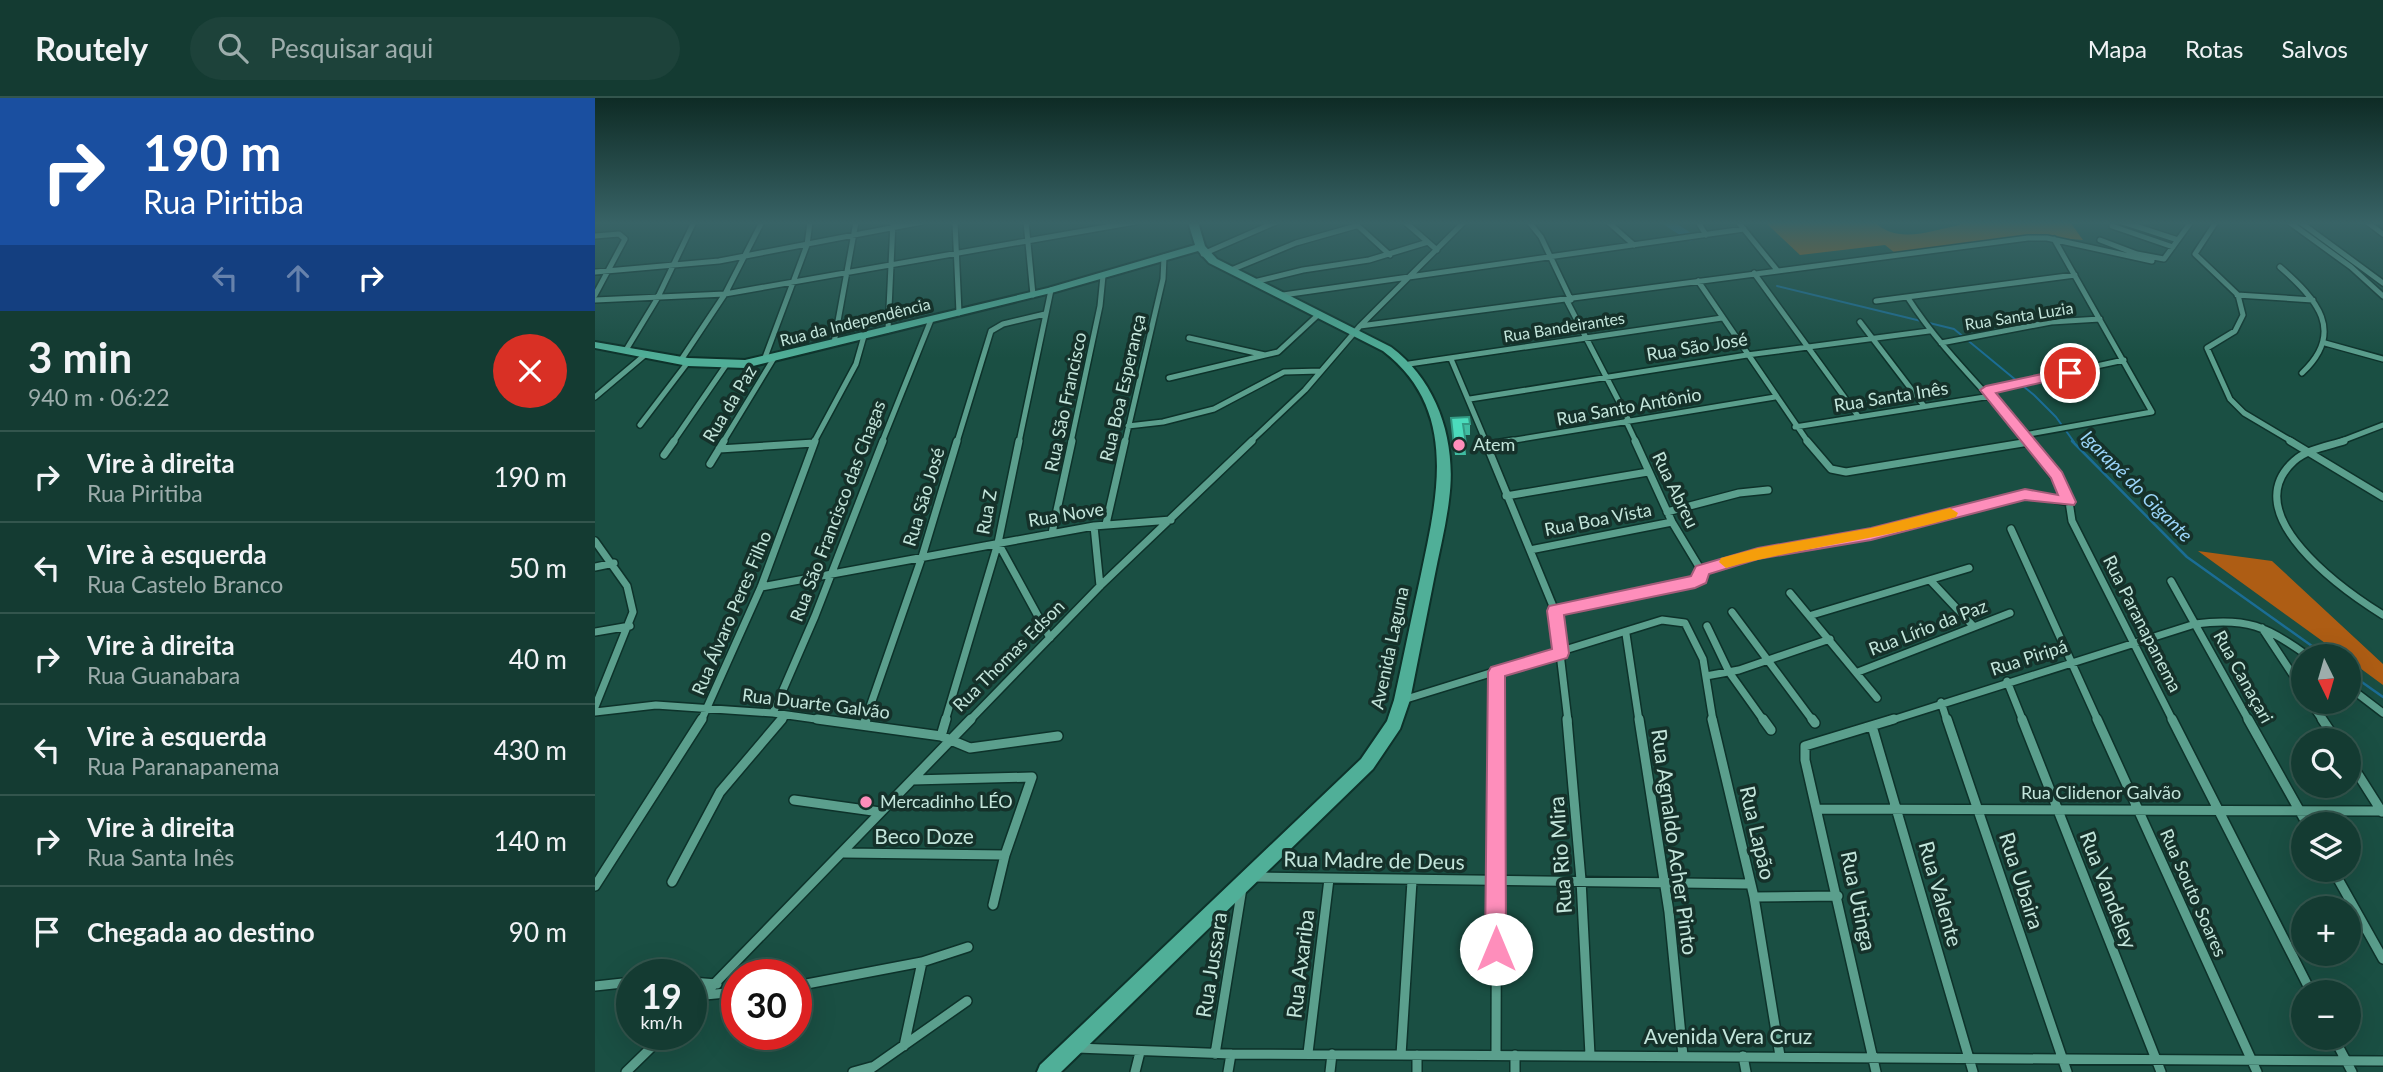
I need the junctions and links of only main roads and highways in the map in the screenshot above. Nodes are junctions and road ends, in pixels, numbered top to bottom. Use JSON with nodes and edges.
{"nodes":[{"id":1,"x":1130,"y":267,"type":"edge"},
{"id":2,"x":1227,"y":267,"type":"edge"},
{"id":3,"x":596,"y":346,"type":"edge"},
{"id":4,"x":1047,"y":1072,"type":"edge"}],
"edges":[{"from":1,"to":3,"type":"main road","name":"Rua da Independência"},
{"from":2,"to":4,"type":"main road","name":"Avenida Laguna"}]}
